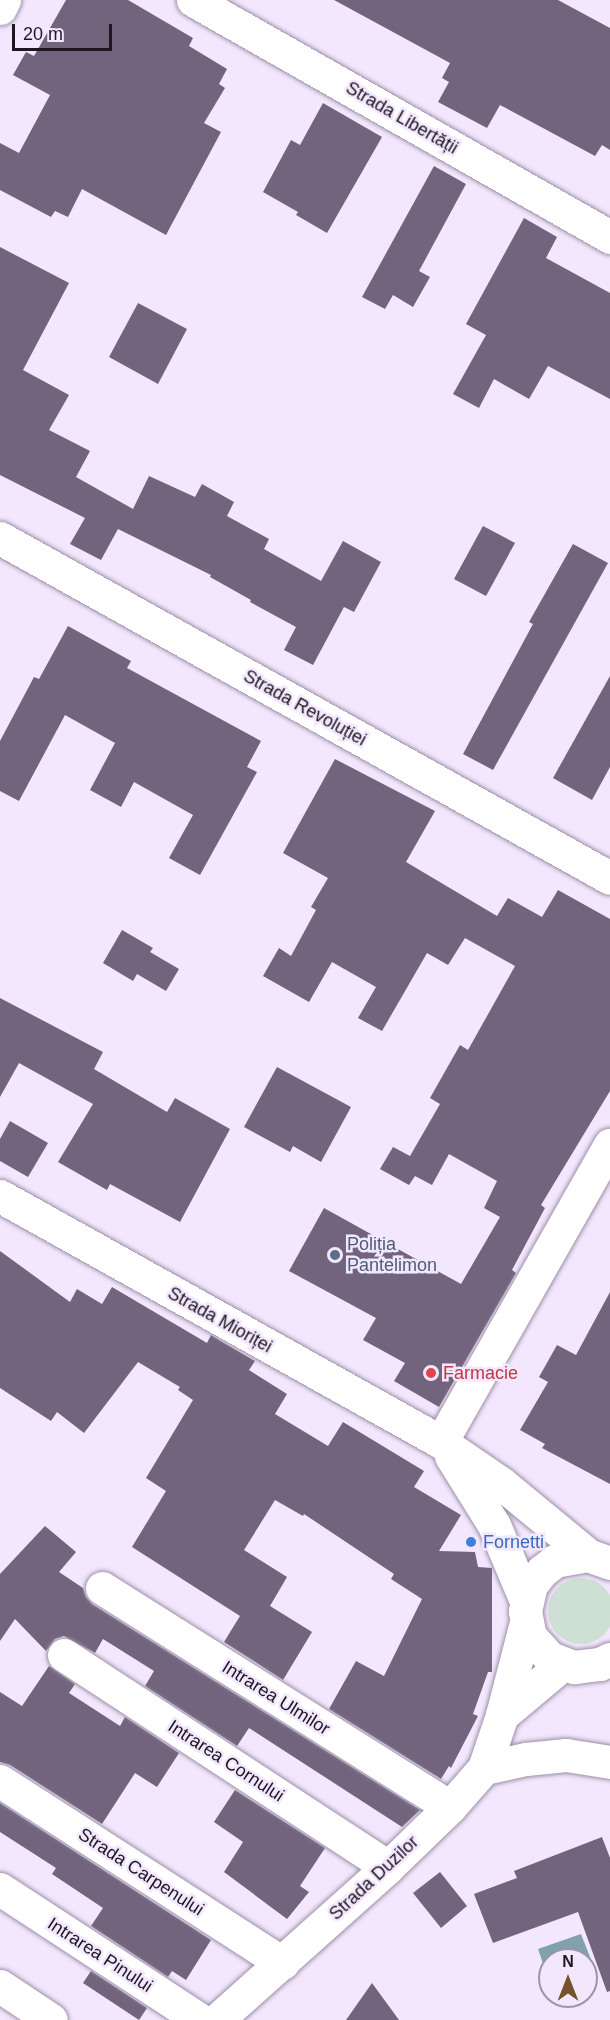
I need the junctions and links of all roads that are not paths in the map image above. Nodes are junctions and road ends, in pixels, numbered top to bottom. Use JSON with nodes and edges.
{"nodes":[{"id":1,"x":4,"y":0,"type":"edge"},
{"id":2,"x":194,"y":0,"type":"edge"},
{"id":3,"x":0,"y":8,"type":"edge"},
{"id":4,"x":610,"y":237,"type":"edge"},
{"id":5,"x":0,"y":538,"type":"edge"},
{"id":6,"x":610,"y":878,"type":"edge"},
{"id":7,"x":610,"y":1145,"type":"edge"},
{"id":8,"x":0,"y":1196,"type":"edge"},
{"id":9,"x":441,"y":1442,"type":"junction"},
{"id":10,"x":599,"y":1559,"type":"edge"},
{"id":11,"x":102,"y":1588,"type":"dead end"},
{"id":12,"x":526,"y":1611,"type":"junction"},
{"id":13,"x":64,"y":1655,"type":"dead end"},
{"id":14,"x":592,"y":1670,"type":"edge"},
{"id":15,"x":502,"y":1714,"type":"junction"},
{"id":16,"x":610,"y":1761,"type":"edge"},
{"id":17,"x":484,"y":1768,"type":"junction"},
{"id":18,"x":0,"y":1781,"type":"edge"},
{"id":19,"x":450,"y":1807,"type":"junction"},
{"id":20,"x":388,"y":1867,"type":"junction"},
{"id":21,"x":0,"y":1890,"type":"edge"},
{"id":22,"x":282,"y":1963,"type":"junction"},
{"id":23,"x":0,"y":1986,"type":"edge"},
{"id":24,"x":51,"y":2020,"type":"edge"},
{"id":25,"x":200,"y":2020,"type":"edge"},
{"id":26,"x":217,"y":2020,"type":"edge"}],
"edges":[{"from":1,"to":3,"type":"street"},
{"from":2,"to":4,"type":"street","name":"Strada Libertății"},
{"from":5,"to":6,"type":"street","name":"Strada Revoluției"},
{"from":7,"to":9,"type":"street"},
{"from":8,"to":9,"type":"street","name":"Strada Mioriței"},
{"from":9,"to":10,"type":"street","name":"Strada Mioriței"},
{"from":9,"to":12,"type":"street","name":"Strada Mioriței"},
{"from":10,"to":12,"type":"street","name":"Strada Duzilor"},
{"from":11,"to":19,"type":"street","name":"Intrarea Ulmilor"},
{"from":12,"to":14,"type":"street","name":"Strada Mioriței"},
{"from":12,"to":15,"type":"street","name":"Strada Duzilor"},
{"from":13,"to":20,"type":"street","name":"Intrarea Cornului"},
{"from":14,"to":15,"type":"street"},
{"from":15,"to":17,"type":"street","name":"Strada Duzilor"},
{"from":16,"to":17,"type":"street"},
{"from":17,"to":19,"type":"street","name":"Strada Duzilor"},
{"from":18,"to":22,"type":"street","name":"Strada Carpenului"},
{"from":19,"to":20,"type":"street","name":"Strada Duzilor"},
{"from":20,"to":22,"type":"street","name":"Strada Duzilor"},
{"from":21,"to":25,"type":"street","name":"Intrarea Pinului"},
{"from":22,"to":26,"type":"street","name":"Strada Duzilor"},
{"from":23,"to":24,"type":"street"}]}
